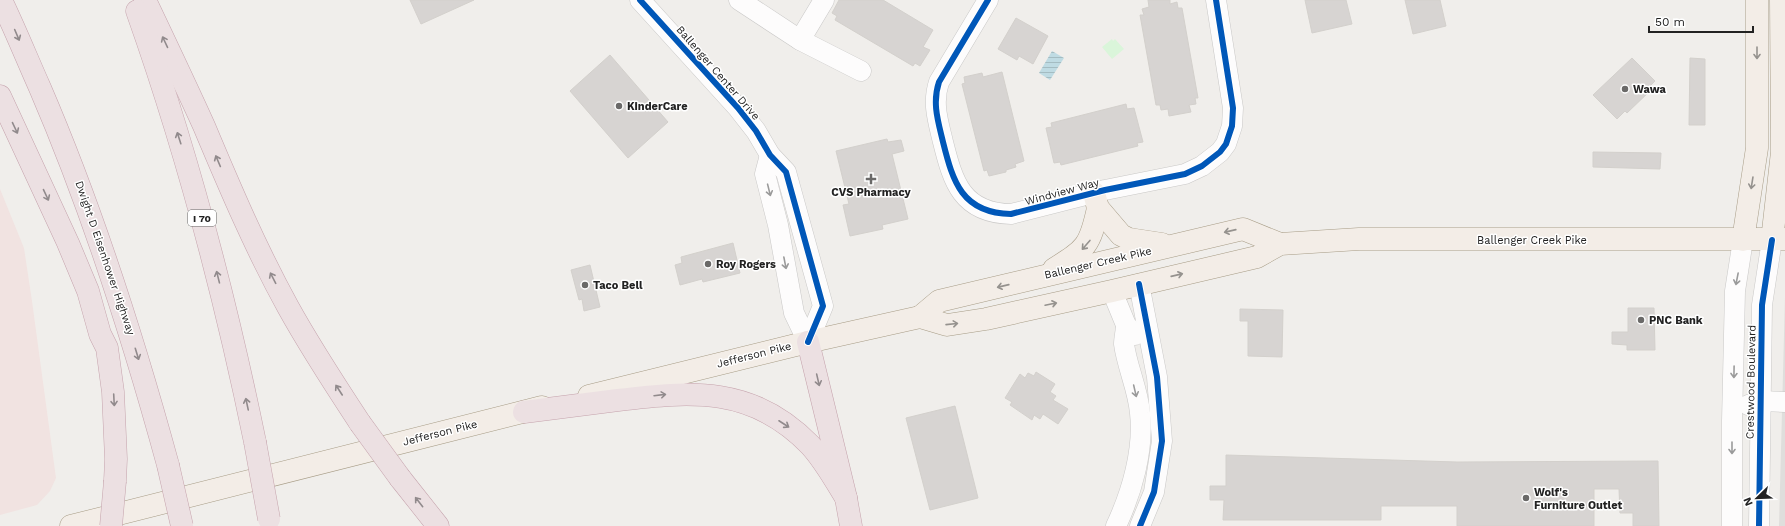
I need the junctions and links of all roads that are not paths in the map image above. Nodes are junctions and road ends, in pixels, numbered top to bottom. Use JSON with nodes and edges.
{"nodes":[{"id":1,"x":1,"y":0,"type":"edge"},
{"id":2,"x":132,"y":0,"type":"edge"},
{"id":3,"x":145,"y":0,"type":"edge"},
{"id":4,"x":640,"y":0,"type":"edge"},
{"id":5,"x":739,"y":0,"type":"edge"},
{"id":6,"x":824,"y":0,"type":"edge"},
{"id":7,"x":988,"y":0,"type":"edge"},
{"id":8,"x":1216,"y":0,"type":"edge"},
{"id":9,"x":1757,"y":0,"type":"edge"},
{"id":10,"x":1781,"y":0,"type":"edge"},
{"id":11,"x":800,"y":40,"type":"junction"},
{"id":12,"x":861,"y":71,"type":"dead end"},
{"id":13,"x":0,"y":96,"type":"edge"},
{"id":14,"x":54,"y":120,"type":"junction"},
{"id":15,"x":770,"y":155,"type":"junction"},
{"id":16,"x":1096,"y":201,"type":"junction"},
{"id":17,"x":1743,"y":240,"type":"junction"},
{"id":18,"x":1778,"y":240,"type":"edge"},
{"id":19,"x":1280,"y":244,"type":"junction"},
{"id":20,"x":1169,"y":245,"type":"junction"},
{"id":21,"x":1040,"y":277,"type":"junction"},
{"id":22,"x":1139,"y":284,"type":"junction"},
{"id":23,"x":1112,"y":291,"type":"junction"},
{"id":24,"x":920,"y":317,"type":"junction"},
{"id":25,"x":1126,"y":325,"type":"junction"},
{"id":26,"x":808,"y":342,"type":"junction"},
{"id":27,"x":107,"y":348,"type":"junction"},
{"id":28,"x":1157,"y":376,"type":"junction"},
{"id":29,"x":1761,"y":401,"type":"junction"},
{"id":30,"x":1785,"y":402,"type":"edge"},
{"id":31,"x":1733,"y":409,"type":"junction"},
{"id":32,"x":524,"y":412,"type":"junction"},
{"id":33,"x":846,"y":498,"type":"junction"},
{"id":34,"x":270,"y":523,"type":"edge"},
{"id":35,"x":71,"y":526,"type":"edge"},
{"id":36,"x":111,"y":526,"type":"edge"},
{"id":37,"x":182,"y":526,"type":"edge"},
{"id":38,"x":438,"y":526,"type":"edge"},
{"id":39,"x":850,"y":526,"type":"edge"},
{"id":40,"x":1116,"y":526,"type":"edge"},
{"id":41,"x":1140,"y":526,"type":"edge"},
{"id":42,"x":1732,"y":526,"type":"edge"},
{"id":43,"x":1759,"y":526,"type":"edge"}],
"edges":[{"from":1,"to":14,"type":"highway","name":"Dwight D Eisenhower Highway","one_way":true},
{"from":34,"to":2,"type":"highway","number":"I 70","one_way":true,"bridge":true},
{"from":38,"to":3,"type":"highway","one_way":true,"bridge":true},
{"from":4,"to":15,"type":"street","name":"Ballenger Center Drive"},
{"from":5,"to":11,"type":"street"},
{"from":6,"to":11,"type":"street"},
{"from":7,"to":16,"type":"street","name":"Windview Way"},
{"from":8,"to":16,"type":"street","name":"Windview Way"},
{"from":9,"to":17,"type":"main road","name":"Crestwood Boulevard","one_way":true},
{"from":10,"to":18,"type":"main road","name":"Crestwood Boulevard"},
{"from":11,"to":12,"type":"street"},
{"from":13,"to":27,"type":"highway","one_way":true},
{"from":14,"to":27,"type":"highway"},
{"from":14,"to":37,"type":"highway","name":"Dwight D Eisenhower Highway","one_way":true,"bridge":true},
{"from":15,"to":26,"type":"street","one_way":true},
{"from":15,"to":26,"type":"street","name":"Ballenger Center Drive"},
{"from":16,"to":20,"type":"main road"},
{"from":16,"to":21,"type":"main road","one_way":true},
{"from":17,"to":18,"type":"main road","name":"Ballenger Creek Pike"},
{"from":17,"to":19,"type":"main road","name":"Ballenger Creek Pike"},
{"from":17,"to":31,"type":"street","name":"Crestwood Boulevard","one_way":true},
{"from":18,"to":29,"type":"street","name":"Crestwood Boulevard"},
{"from":19,"to":20,"type":"main road","name":"Ballenger Creek Pike","one_way":true},
{"from":22,"to":19,"type":"main road","name":"Ballenger Creek Pike","one_way":true},
{"from":20,"to":21,"type":"main road","name":"Ballenger Creek Pike"},
{"from":21,"to":24,"type":"main road","name":"Ballenger Creek Pike","one_way":true},
{"from":22,"to":23,"type":"main road","name":"Ballenger Creek Pike"},
{"from":22,"to":28,"type":"street"},
{"from":24,"to":23,"type":"main road","name":"Ballenger Creek Pike","one_way":true},
{"from":23,"to":25,"type":"street"},
{"from":24,"to":26,"type":"main road","name":"Ballenger Creek Pike"},
{"from":25,"to":28,"type":"street"},
{"from":25,"to":40,"type":"street","one_way":true},
{"from":26,"to":32,"type":"main road","name":"Jefferson Pike"},
{"from":26,"to":33,"type":"highway","one_way":true},
{"from":27,"to":36,"type":"highway","one_way":true,"bridge":true},
{"from":28,"to":41,"type":"street"},
{"from":29,"to":30,"type":"street"},
{"from":29,"to":31,"type":"street"},
{"from":29,"to":43,"type":"street","name":"Crestwood Boulevard"},
{"from":31,"to":42,"type":"street","name":"Crestwood Boulevard","one_way":true},
{"from":32,"to":33,"type":"highway","one_way":true},
{"from":32,"to":35,"type":"main road","name":"Jefferson Pike"},
{"from":33,"to":39,"type":"highway"}]}
